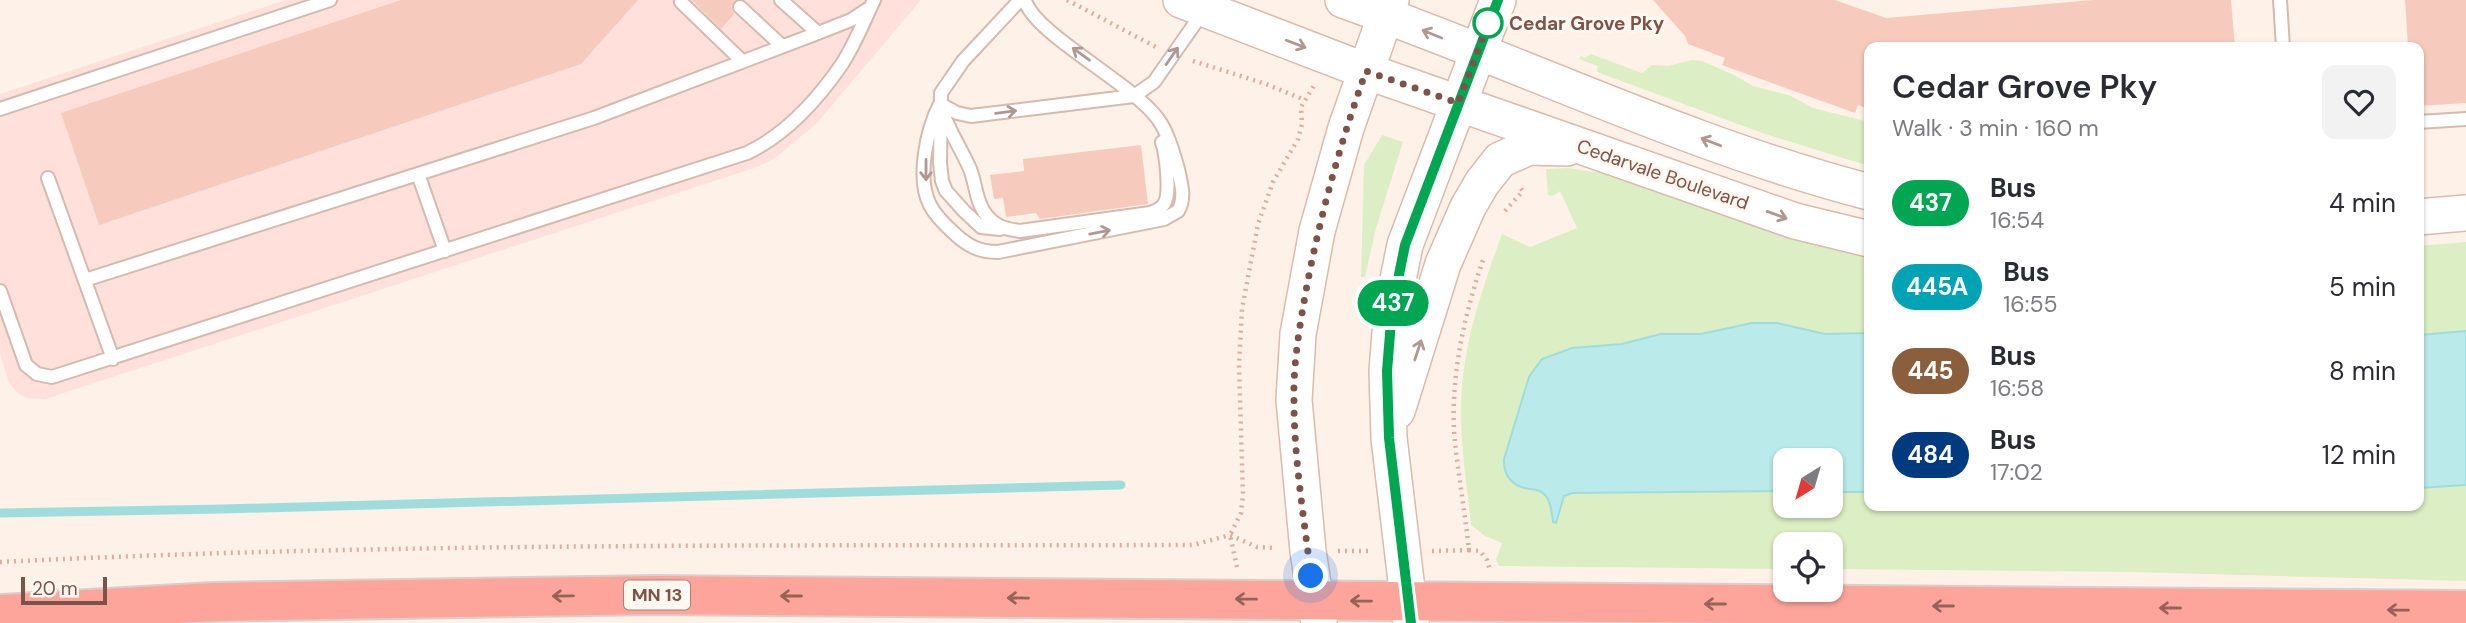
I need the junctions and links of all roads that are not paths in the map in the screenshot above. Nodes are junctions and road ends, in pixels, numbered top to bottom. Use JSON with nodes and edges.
{"nodes":[{"id":1,"x":330,"y":0,"type":"edge"},
{"id":2,"x":682,"y":0,"type":"edge"},
{"id":3,"x":781,"y":0,"type":"edge"},
{"id":4,"x":1020,"y":0,"type":"edge"},
{"id":5,"x":1025,"y":0,"type":"edge"},
{"id":6,"x":1343,"y":0,"type":"edge"},
{"id":7,"x":1498,"y":0,"type":"edge"},
{"id":8,"x":2280,"y":0,"type":"edge"},
{"id":9,"x":872,"y":2,"type":"edge"},
{"id":10,"x":1193,"y":5,"type":"edge"},
{"id":11,"x":740,"y":7,"type":"dead end"},
{"id":12,"x":1388,"y":8,"type":"edge"},
{"id":13,"x":818,"y":33,"type":"junction"},
{"id":14,"x":2283,"y":42,"type":"edge"},
{"id":15,"x":782,"y":46,"type":"junction"},
{"id":16,"x":1477,"y":52,"type":"junction"},
{"id":17,"x":742,"y":61,"type":"junction"},
{"id":18,"x":1366,"y":71,"type":"junction"},
{"id":19,"x":1134,"y":96,"type":"junction"},
{"id":20,"x":1458,"y":103,"type":"junction"},
{"id":21,"x":940,"y":104,"type":"junction"},
{"id":22,"x":0,"y":109,"type":"edge"},
{"id":23,"x":2466,"y":119,"type":"edge"},
{"id":24,"x":2424,"y":122,"type":"edge"},
{"id":25,"x":1598,"y":151,"type":"junction"},
{"id":26,"x":418,"y":174,"type":"junction"},
{"id":27,"x":48,"y":178,"type":"dead end"},
{"id":28,"x":1864,"y":191,"type":"edge"},
{"id":29,"x":2466,"y":212,"type":"edge"},
{"id":30,"x":2424,"y":216,"type":"edge"},
{"id":31,"x":1010,"y":230,"type":"junction"},
{"id":32,"x":1864,"y":238,"type":"edge"},
{"id":33,"x":445,"y":251,"type":"junction"},
{"id":34,"x":85,"y":280,"type":"junction"},
{"id":35,"x":0,"y":291,"type":"edge"},
{"id":36,"x":113,"y":359,"type":"junction"},
{"id":37,"x":1389,"y":438,"type":"junction"},
{"id":38,"x":2466,"y":610,"type":"edge"},
{"id":39,"x":1316,"y":612,"type":"edge"},
{"id":40,"x":1409,"y":612,"type":"edge"},
{"id":41,"x":0,"y":614,"type":"edge"}],
"edges":[{"from":1,"to":22,"type":"lane"},
{"from":2,"to":17,"type":"lane"},
{"from":3,"to":13,"type":"lane"},
{"from":4,"to":21,"type":"lane"},
{"from":19,"to":5,"type":"lane","one_way":true},
{"from":6,"to":12,"type":"street"},
{"from":7,"to":16,"type":"street"},
{"from":8,"to":14,"type":"lane"},
{"from":9,"to":13,"type":"lane"},
{"from":9,"to":33,"type":"lane"},
{"from":10,"to":18,"type":"street","name":"Cedarvale Boulevard","one_way":true},
{"from":19,"to":10,"type":"lane","one_way":true},
{"from":11,"to":15,"type":"lane"},
{"from":16,"to":12,"type":"street","one_way":true},
{"from":12,"to":18,"type":"street"},
{"from":13,"to":15,"type":"lane"},
{"from":15,"to":17,"type":"lane"},
{"from":16,"to":20,"type":"street"},
{"from":28,"to":16,"type":"street","one_way":true},
{"from":17,"to":26,"type":"lane"},
{"from":18,"to":20,"type":"street","name":"Cedarvale Boulevard"},
{"from":18,"to":39,"type":"street"},
{"from":21,"to":19,"type":"lane","one_way":true},
{"from":21,"to":19,"type":"lane","one_way":true},
{"from":19,"to":31,"type":"lane"},
{"from":20,"to":25,"type":"street","name":"Cedarvale Boulevard"},
{"from":20,"to":37,"type":"street"},
{"from":21,"to":31,"type":"lane"},
{"from":21,"to":31,"type":"lane"},
{"from":23,"to":24,"type":"lane"},
{"from":25,"to":32,"type":"street","name":"Cedarvale Boulevard","one_way":true},
{"from":37,"to":25,"type":"street","one_way":true},
{"from":26,"to":33,"type":"lane"},
{"from":26,"to":34,"type":"lane"},
{"from":27,"to":34,"type":"lane"},
{"from":29,"to":30,"type":"street"},
{"from":33,"to":36,"type":"lane"},
{"from":34,"to":36,"type":"lane"},
{"from":35,"to":36,"type":"lane"},
{"from":37,"to":40,"type":"street"},
{"from":38,"to":40,"type":"highway","number":"MN 13","one_way":true},
{"from":40,"to":39,"type":"highway","number":"MN 13","one_way":true},
{"from":39,"to":41,"type":"highway","number":"MN 13","one_way":true}]}
